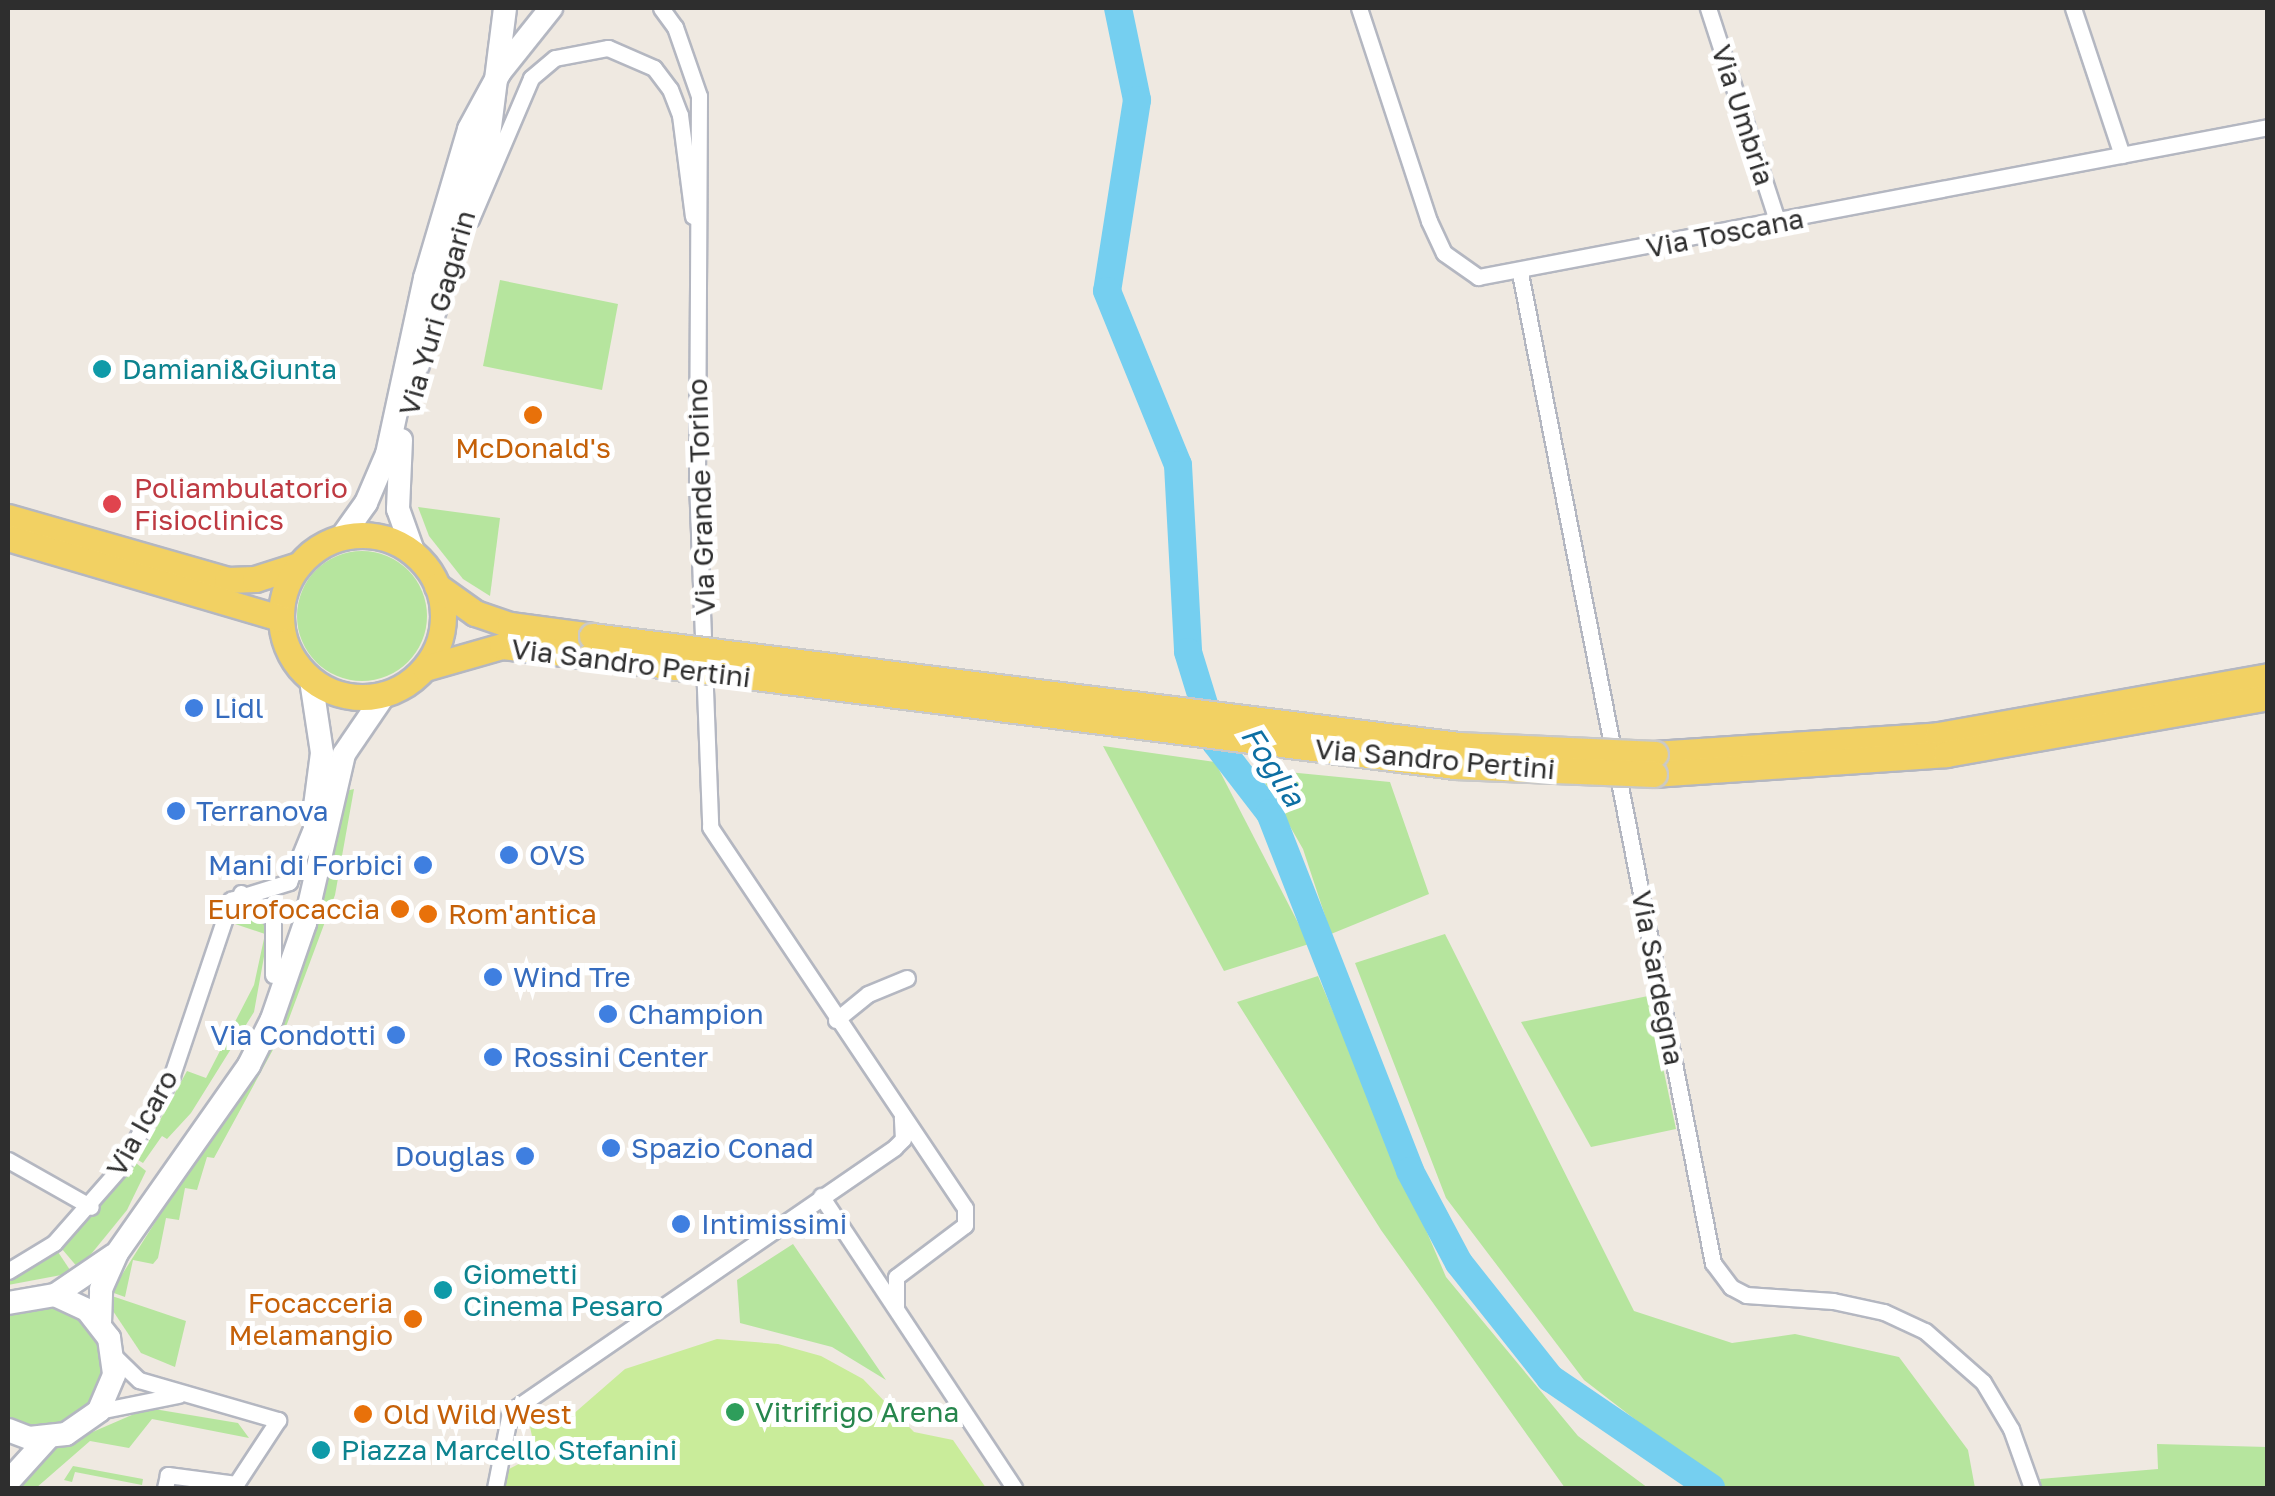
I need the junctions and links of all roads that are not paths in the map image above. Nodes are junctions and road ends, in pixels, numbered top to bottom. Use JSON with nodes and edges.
{"nodes":[{"id":1,"x":505,"y":8,"type":"edge"},
{"id":2,"x":550,"y":8,"type":"edge"},
{"id":3,"x":662,"y":8,"type":"edge"},
{"id":4,"x":1359,"y":8,"type":"edge"},
{"id":5,"x":1708,"y":8,"type":"edge"},
{"id":6,"x":2073,"y":8,"type":"edge"},
{"id":7,"x":500,"y":72,"type":"junction"},
{"id":8,"x":2268,"y":127,"type":"edge"},
{"id":9,"x":2122,"y":155,"type":"junction"},
{"id":10,"x":1778,"y":223,"type":"junction"},
{"id":11,"x":698,"y":242,"type":"junction"},
{"id":12,"x":457,"y":245,"type":"junction"},
{"id":13,"x":1520,"y":273,"type":"junction"},
{"id":14,"x":8,"y":518,"type":"edge"},
{"id":15,"x":8,"y":538,"type":"edge"},
{"id":16,"x":342,"y":538,"type":"junction"},
{"id":17,"x":414,"y":554,"type":"junction"},
{"id":18,"x":299,"y":565,"type":"junction"},
{"id":19,"x":437,"y":586,"type":"junction"},
{"id":20,"x":280,"y":618,"type":"junction"},
{"id":21,"x":591,"y":646,"type":"junction"},
{"id":22,"x":425,"y":668,"type":"junction"},
{"id":23,"x":2268,"y":676,"type":"edge"},
{"id":24,"x":310,"y":680,"type":"junction"},
{"id":25,"x":385,"y":694,"type":"junction"},
{"id":26,"x":2268,"y":697,"type":"edge"},
{"id":27,"x":1655,"y":764,"type":"junction"},
{"id":28,"x":312,"y":828,"type":"junction"},
{"id":29,"x":241,"y":894,"type":"junction"},
{"id":30,"x":274,"y":975,"type":"junction"},
{"id":31,"x":907,"y":978,"type":"dead end"},
{"id":32,"x":836,"y":1020,"type":"junction"},
{"id":33,"x":226,"y":1094,"type":"junction"},
{"id":34,"x":901,"y":1113,"type":"junction"},
{"id":35,"x":8,"y":1160,"type":"edge"},
{"id":36,"x":821,"y":1196,"type":"junction"},
{"id":37,"x":91,"y":1207,"type":"junction"},
{"id":38,"x":117,"y":1253,"type":"junction"},
{"id":39,"x":8,"y":1271,"type":"edge"},
{"id":40,"x":55,"y":1295,"type":"junction"},
{"id":41,"x":12,"y":1298,"type":"edge"},
{"id":42,"x":896,"y":1308,"type":"junction"},
{"id":43,"x":100,"y":1323,"type":"junction"},
{"id":44,"x":113,"y":1355,"type":"junction"},
{"id":45,"x":183,"y":1394,"type":"junction"},
{"id":46,"x":99,"y":1411,"type":"junction"},
{"id":47,"x":8,"y":1430,"type":"edge"},
{"id":48,"x":47,"y":1439,"type":"junction"},
{"id":49,"x":8,"y":1482,"type":"edge"},
{"id":50,"x":166,"y":1482,"type":"edge"},
{"id":51,"x":495,"y":1488,"type":"edge"},
{"id":52,"x":1014,"y":1488,"type":"edge"},
{"id":53,"x":2032,"y":1488,"type":"edge"}],
"edges":[{"from":1,"to":7,"type":"main road","name":"Via Yuri Gagarin"},
{"from":2,"to":7,"type":"main road","name":"Via Yuri Gagarin"},
{"from":3,"to":11,"type":"street","name":"Via Grande Torino"},
{"from":4,"to":13,"type":"street","name":"Via Toscana"},
{"from":5,"to":10,"type":"street","name":"Via Umbria"},
{"from":6,"to":9,"type":"street"},
{"from":7,"to":12,"type":"main road","name":"Via Yuri Gagarin"},
{"from":7,"to":16,"type":"main road","name":"Via Yuri Gagarin"},
{"from":8,"to":9,"type":"street","name":"Via Toscana"},
{"from":9,"to":10,"type":"street","name":"Via Toscana"},
{"from":10,"to":13,"type":"street","name":"Via Toscana"},
{"from":11,"to":12,"type":"street","name":"Via Grande Torino"},
{"from":11,"to":32,"type":"street","name":"Via Grande Torino"},
{"from":12,"to":17,"type":"main road","name":"Via Yuri Gagarin"},
{"from":13,"to":53,"type":"street","name":"Via Sardegna"},
{"from":14,"to":18,"type":"main road"},
{"from":15,"to":20,"type":"main road"},
{"from":16,"to":17,"type":"main road"},
{"from":16,"to":18,"type":"main road"},
{"from":17,"to":19,"type":"main road"},
{"from":18,"to":20,"type":"main road"},
{"from":19,"to":21,"type":"main road","name":"Via Sandro Pertini"},
{"from":19,"to":22,"type":"main road"},
{"from":20,"to":24,"type":"main road"},
{"from":21,"to":22,"type":"main road","name":"Via Sandro Pertini"},
{"from":21,"to":27,"type":"main road","name":"Via Sandro Pertini","bridge":true},
{"from":22,"to":25,"type":"main road"},
{"from":23,"to":27,"type":"main road","name":"Via Sandro Pertini"},
{"from":24,"to":25,"type":"main road"},
{"from":24,"to":28,"type":"main road"},
{"from":25,"to":33,"type":"main road"},
{"from":26,"to":27,"type":"main road","name":"Via Sandro Pertini"},
{"from":28,"to":29,"type":"street"},
{"from":28,"to":30,"type":"main road"},
{"from":29,"to":30,"type":"street"},
{"from":29,"to":37,"type":"street","name":"Via Icaro"},
{"from":30,"to":33,"type":"main road"},
{"from":31,"to":32,"type":"street"},
{"from":32,"to":34,"type":"street","name":"Via Grande Torino"},
{"from":33,"to":38,"type":"main road"},
{"from":34,"to":36,"type":"street"},
{"from":34,"to":42,"type":"street","name":"Via Grande Torino"},
{"from":35,"to":37,"type":"street"},
{"from":36,"to":42,"type":"street"},
{"from":36,"to":51,"type":"street"},
{"from":37,"to":39,"type":"street","name":"Via Icaro"},
{"from":38,"to":40,"type":"main road"},
{"from":38,"to":43,"type":"main road"},
{"from":40,"to":41,"type":"main road"},
{"from":40,"to":43,"type":"main road"},
{"from":42,"to":52,"type":"street"},
{"from":43,"to":44,"type":"main road"},
{"from":44,"to":45,"type":"street"},
{"from":44,"to":46,"type":"main road"},
{"from":45,"to":46,"type":"street"},
{"from":45,"to":50,"type":"street"},
{"from":46,"to":48,"type":"main road"},
{"from":47,"to":48,"type":"main road"},
{"from":48,"to":49,"type":"main road"}]}
